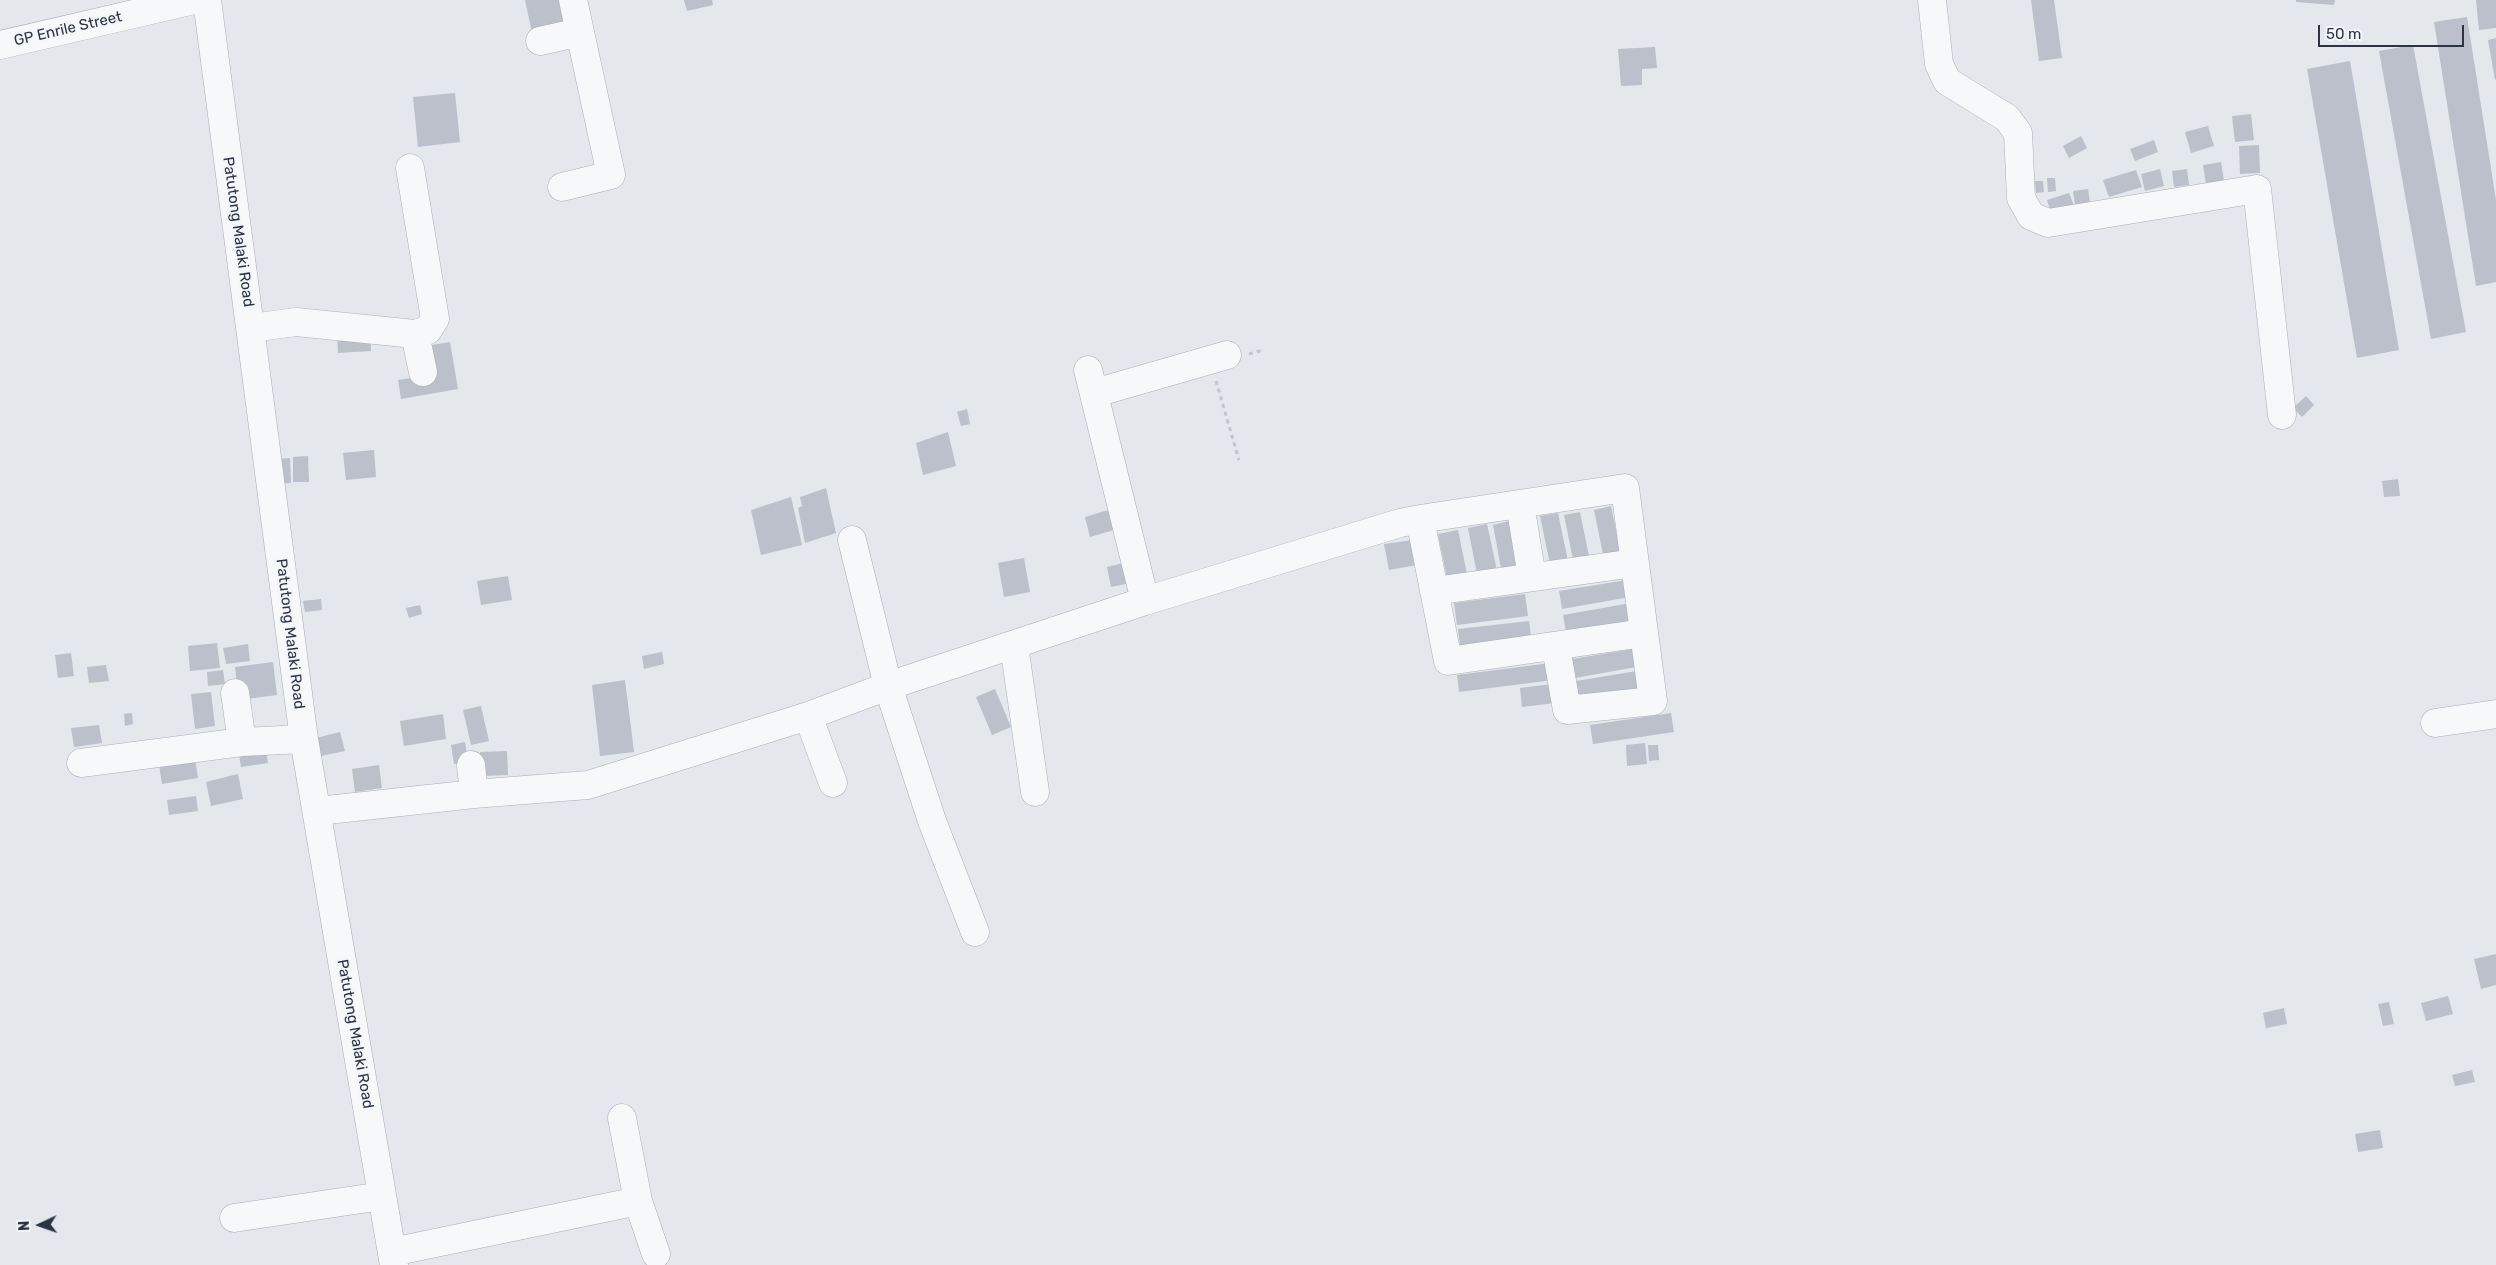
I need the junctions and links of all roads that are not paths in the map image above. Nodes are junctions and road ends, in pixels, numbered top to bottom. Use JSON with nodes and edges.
{"nodes":[{"id":1,"x":194,"y":0,"type":"edge"},
{"id":2,"x":207,"y":0,"type":"edge"},
{"id":3,"x":573,"y":0,"type":"edge"},
{"id":4,"x":1932,"y":0,"type":"edge"},
{"id":5,"x":580,"y":32,"type":"junction"},
{"id":6,"x":540,"y":41,"type":"dead end"},
{"id":7,"x":0,"y":45,"type":"edge"},
{"id":8,"x":410,"y":168,"type":"dead end"},
{"id":9,"x":562,"y":186,"type":"dead end"},
{"id":10,"x":251,"y":328,"type":"junction"},
{"id":11,"x":415,"y":334,"type":"junction"},
{"id":12,"x":1219,"y":358,"type":"road end"},
{"id":13,"x":423,"y":372,"type":"dead end"},
{"id":14,"x":2282,"y":415,"type":"dead end"},
{"id":15,"x":1520,"y":504,"type":"junction"},
{"id":16,"x":1420,"y":519,"type":"junction"},
{"id":17,"x":852,"y":540,"type":"dead end"},
{"id":18,"x":1635,"y":563,"type":"junction"},
{"id":19,"x":1532,"y":577,"type":"junction"},
{"id":20,"x":1434,"y":591,"type":"junction"},
{"id":21,"x":1146,"y":601,"type":"junction"},
{"id":22,"x":1644,"y":633,"type":"junction"},
{"id":23,"x":1014,"y":645,"type":"junction"},
{"id":24,"x":1556,"y":647,"type":"junction"},
{"id":25,"x":888,"y":686,"type":"junction"},
{"id":26,"x":235,"y":693,"type":"dead end"},
{"id":27,"x":2496,"y":714,"type":"edge"},
{"id":28,"x":808,"y":716,"type":"junction"},
{"id":29,"x":2434,"y":723,"type":"dead end"},
{"id":30,"x":304,"y":739,"type":"junction"},
{"id":31,"x":242,"y":742,"type":"junction"},
{"id":32,"x":81,"y":763,"type":"dead end"},
{"id":33,"x":471,"y":765,"type":"dead end"},
{"id":34,"x":833,"y":783,"type":"dead end"},
{"id":35,"x":1035,"y":792,"type":"dead end"},
{"id":36,"x":474,"y":794,"type":"junction"},
{"id":37,"x":318,"y":811,"type":"junction"},
{"id":38,"x":975,"y":932,"type":"dead end"},
{"id":39,"x":622,"y":1118,"type":"dead end"},
{"id":40,"x":382,"y":1196,"type":"junction"},
{"id":41,"x":638,"y":1201,"type":"junction"},
{"id":42,"x":234,"y":1218,"type":"dead end"},
{"id":43,"x":656,"y":1254,"type":"dead end"},
{"id":44,"x":393,"y":1258,"type":"edge"}],
"edges":[{"from":1,"to":7,"type":"street","name":"GP Enrile Street"},
{"from":2,"to":10,"type":"street","name":"Patutong Malaki Road"},
{"from":3,"to":5,"type":"street"},
{"from":4,"to":14,"type":"street"},
{"from":5,"to":6,"type":"street"},
{"from":5,"to":9,"type":"street"},
{"from":8,"to":11,"type":"street"},
{"from":10,"to":11,"type":"street"},
{"from":10,"to":30,"type":"street","name":"Patutong Malaki Road"},
{"from":11,"to":13,"type":"street"},
{"from":12,"to":21,"type":"street"},
{"from":15,"to":16,"type":"street"},
{"from":15,"to":18,"type":"street"},
{"from":15,"to":19,"type":"street"},
{"from":16,"to":20,"type":"street"},
{"from":16,"to":21,"type":"street"},
{"from":17,"to":25,"type":"street"},
{"from":18,"to":19,"type":"street"},
{"from":18,"to":22,"type":"street"},
{"from":19,"to":20,"type":"street"},
{"from":20,"to":24,"type":"street"},
{"from":21,"to":23,"type":"street"},
{"from":22,"to":24,"type":"street"},
{"from":22,"to":24,"type":"street"},
{"from":23,"to":25,"type":"street"},
{"from":23,"to":35,"type":"street"},
{"from":25,"to":28,"type":"street"},
{"from":25,"to":38,"type":"street"},
{"from":26,"to":31,"type":"street"},
{"from":27,"to":29,"type":"street"},
{"from":28,"to":34,"type":"street"},
{"from":28,"to":36,"type":"street"},
{"from":30,"to":31,"type":"street"},
{"from":30,"to":37,"type":"street","name":"Patutong Malaki Road"},
{"from":31,"to":32,"type":"street"},
{"from":33,"to":36,"type":"street"},
{"from":36,"to":37,"type":"street"},
{"from":37,"to":40,"type":"street","name":"Patutong Malaki Road"},
{"from":39,"to":41,"type":"street"},
{"from":40,"to":42,"type":"street"},
{"from":40,"to":44,"type":"street","name":"Patutong Malaki Road"},
{"from":41,"to":43,"type":"street"},
{"from":41,"to":44,"type":"street"}]}
